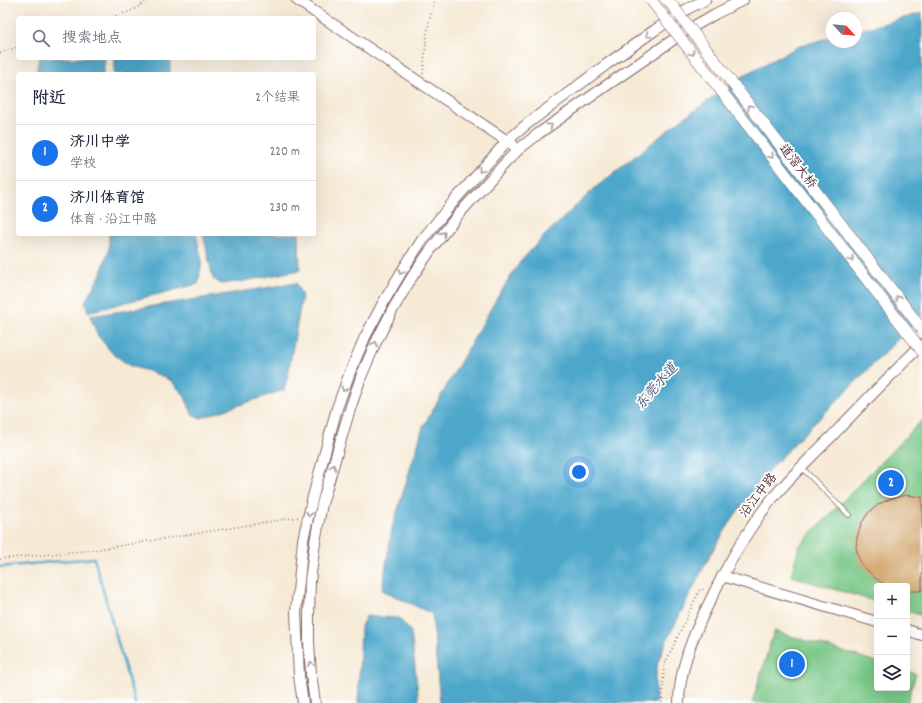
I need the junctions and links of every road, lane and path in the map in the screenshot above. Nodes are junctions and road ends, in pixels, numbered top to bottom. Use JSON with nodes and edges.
{"nodes":[{"id":1,"x":146,"y":0,"type":"edge"},
{"id":2,"x":297,"y":0,"type":"edge"},
{"id":3,"x":435,"y":0,"type":"edge"},
{"id":4,"x":651,"y":0,"type":"edge"},
{"id":5,"x":668,"y":0,"type":"edge"},
{"id":6,"x":705,"y":0,"type":"edge"},
{"id":7,"x":743,"y":0,"type":"edge"},
{"id":8,"x":114,"y":16,"type":"edge"},
{"id":9,"x":16,"y":48,"type":"edge"},
{"id":10,"x":0,"y":53,"type":"edge"},
{"id":11,"x":422,"y":84,"type":"junction"},
{"id":12,"x":507,"y":141,"type":"junction"},
{"id":13,"x":519,"y":149,"type":"junction"},
{"id":14,"x":922,"y":329,"type":"edge"},
{"id":15,"x":922,"y":344,"type":"edge"},
{"id":16,"x":922,"y":351,"type":"edge"},
{"id":17,"x":801,"y":467,"type":"junction"},
{"id":18,"x":849,"y":514,"type":"dead end"},
{"id":19,"x":309,"y":515,"type":"junction"},
{"id":20,"x":0,"y":559,"type":"edge"},
{"id":21,"x":722,"y":576,"type":"junction"},
{"id":22,"x":714,"y":592,"type":"junction"},
{"id":23,"x":874,"y":621,"type":"edge"},
{"id":24,"x":910,"y":631,"type":"edge"},
{"id":25,"x":922,"y":635,"type":"edge"},
{"id":26,"x":303,"y":703,"type":"edge"},
{"id":27,"x":315,"y":703,"type":"edge"},
{"id":28,"x":662,"y":703,"type":"edge"},
{"id":29,"x":680,"y":703,"type":"edge"}],
"edges":[{"from":1,"to":8,"type":"path"},
{"from":2,"to":11,"type":"street"},
{"from":3,"to":11,"type":"path"},
{"from":4,"to":16,"type":"main road","name":"道滘大桥","one_way":true,"bridge":true},
{"from":14,"to":5,"type":"main road","name":"道滘大桥","one_way":true,"bridge":true},
{"from":6,"to":12,"type":"street","one_way":true},
{"from":13,"to":7,"type":"street","one_way":true},
{"from":9,"to":10,"type":"path"},
{"from":11,"to":12,"type":"street"},
{"from":12,"to":13,"type":"street"},
{"from":12,"to":19,"type":"street","one_way":true},
{"from":27,"to":13,"type":"street","one_way":true},
{"from":15,"to":17,"type":"street","name":"沿江中路"},
{"from":17,"to":18,"type":"lane"},
{"from":17,"to":21,"type":"street","name":"沿江中路"},
{"from":19,"to":20,"type":"path"},
{"from":19,"to":26,"type":"street"},
{"from":21,"to":22,"type":"street","name":"沿江中路"},
{"from":21,"to":23,"type":"street"},
{"from":22,"to":28,"type":"path"},
{"from":22,"to":29,"type":"street","name":"沿江中路"},
{"from":24,"to":25,"type":"street"}]}
